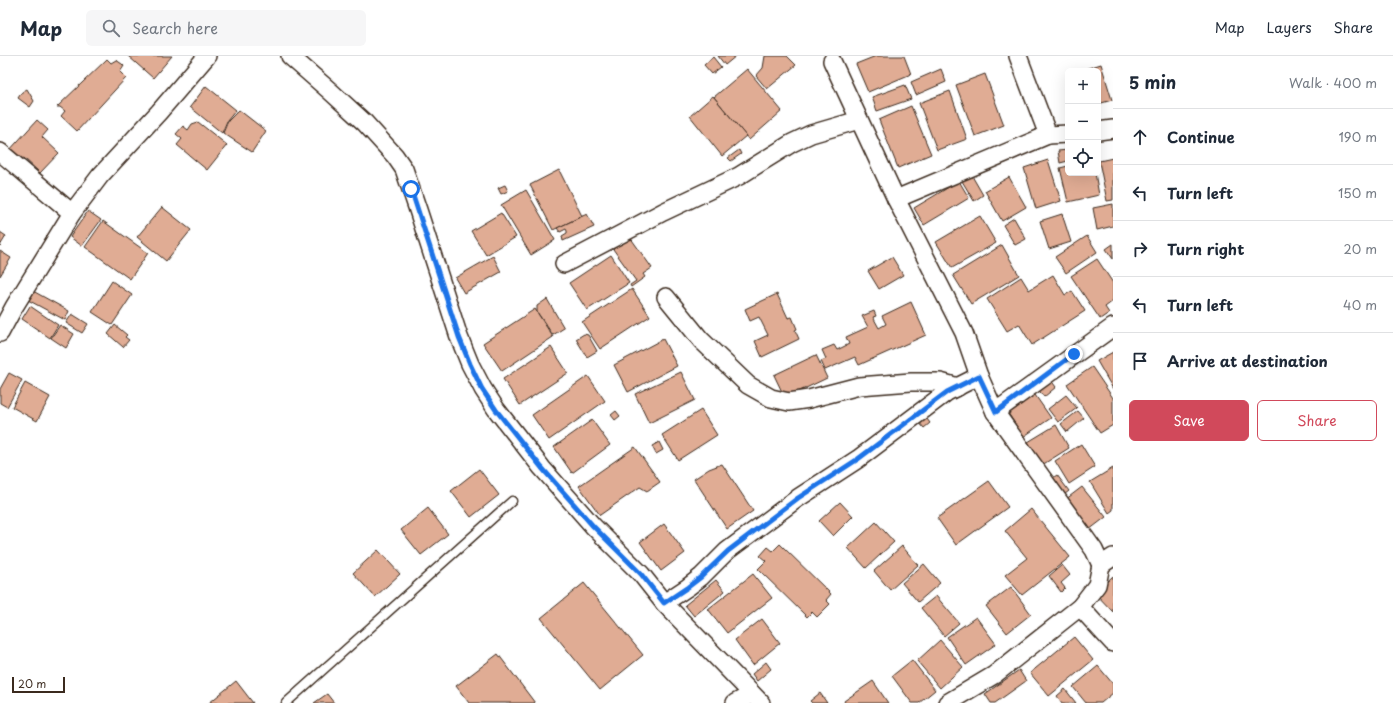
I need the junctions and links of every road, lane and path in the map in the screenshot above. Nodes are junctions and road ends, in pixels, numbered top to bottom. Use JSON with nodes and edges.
{"nodes":[{"id":1,"x":207,"y":56,"type":"edge"},
{"id":2,"x":290,"y":56,"type":"edge"},
{"id":3,"x":1018,"y":56,"type":"edge"},
{"id":4,"x":832,"y":61,"type":"dead end"},
{"id":5,"x":859,"y":120,"type":"junction"},
{"id":6,"x":1113,"y":129,"type":"edge"},
{"id":7,"x":1101,"y":131,"type":"edge"},
{"id":8,"x":1065,"y":134,"type":"edge"},
{"id":9,"x":1048,"y":135,"type":"junction"},
{"id":10,"x":0,"y":152,"type":"edge"},
{"id":11,"x":896,"y":199,"type":"junction"},
{"id":12,"x":72,"y":214,"type":"junction"},
{"id":13,"x":564,"y":264,"type":"dead end"},
{"id":14,"x":666,"y":297,"type":"dead end"},
{"id":15,"x":1113,"y":327,"type":"edge"},
{"id":16,"x":0,"y":333,"type":"edge"},
{"id":17,"x":979,"y":376,"type":"junction"},
{"id":18,"x":958,"y":387,"type":"junction"},
{"id":19,"x":996,"y":412,"type":"junction"},
{"id":20,"x":512,"y":501,"type":"dead end"},
{"id":21,"x":1107,"y":561,"type":"edge"},
{"id":22,"x":664,"y":603,"type":"junction"},
{"id":23,"x":1080,"y":607,"type":"junction"},
{"id":24,"x":1113,"y":643,"type":"edge"},
{"id":25,"x":757,"y":699,"type":"edge"},
{"id":26,"x":286,"y":703,"type":"edge"},
{"id":27,"x":735,"y":703,"type":"edge"},
{"id":28,"x":947,"y":703,"type":"edge"}],
"edges":[{"from":1,"to":12,"type":"street"},
{"from":2,"to":22,"type":"street"},
{"from":3,"to":9,"type":"street"},
{"from":4,"to":5,"type":"street"},
{"from":5,"to":11,"type":"street"},
{"from":5,"to":13,"type":"street"},
{"from":6,"to":7,"type":"street"},
{"from":8,"to":9,"type":"street"},
{"from":9,"to":11,"type":"street"},
{"from":10,"to":12,"type":"street"},
{"from":11,"to":17,"type":"street"},
{"from":12,"to":16,"type":"street"},
{"from":14,"to":18,"type":"street"},
{"from":15,"to":19,"type":"street"},
{"from":17,"to":18,"type":"street"},
{"from":17,"to":19,"type":"street"},
{"from":18,"to":22,"type":"street"},
{"from":19,"to":21,"type":"street"},
{"from":20,"to":26,"type":"lane"},
{"from":21,"to":23,"type":"street"},
{"from":22,"to":25,"type":"street"},
{"from":23,"to":24,"type":"street"},
{"from":23,"to":28,"type":"street"},
{"from":25,"to":27,"type":"street"}]}
